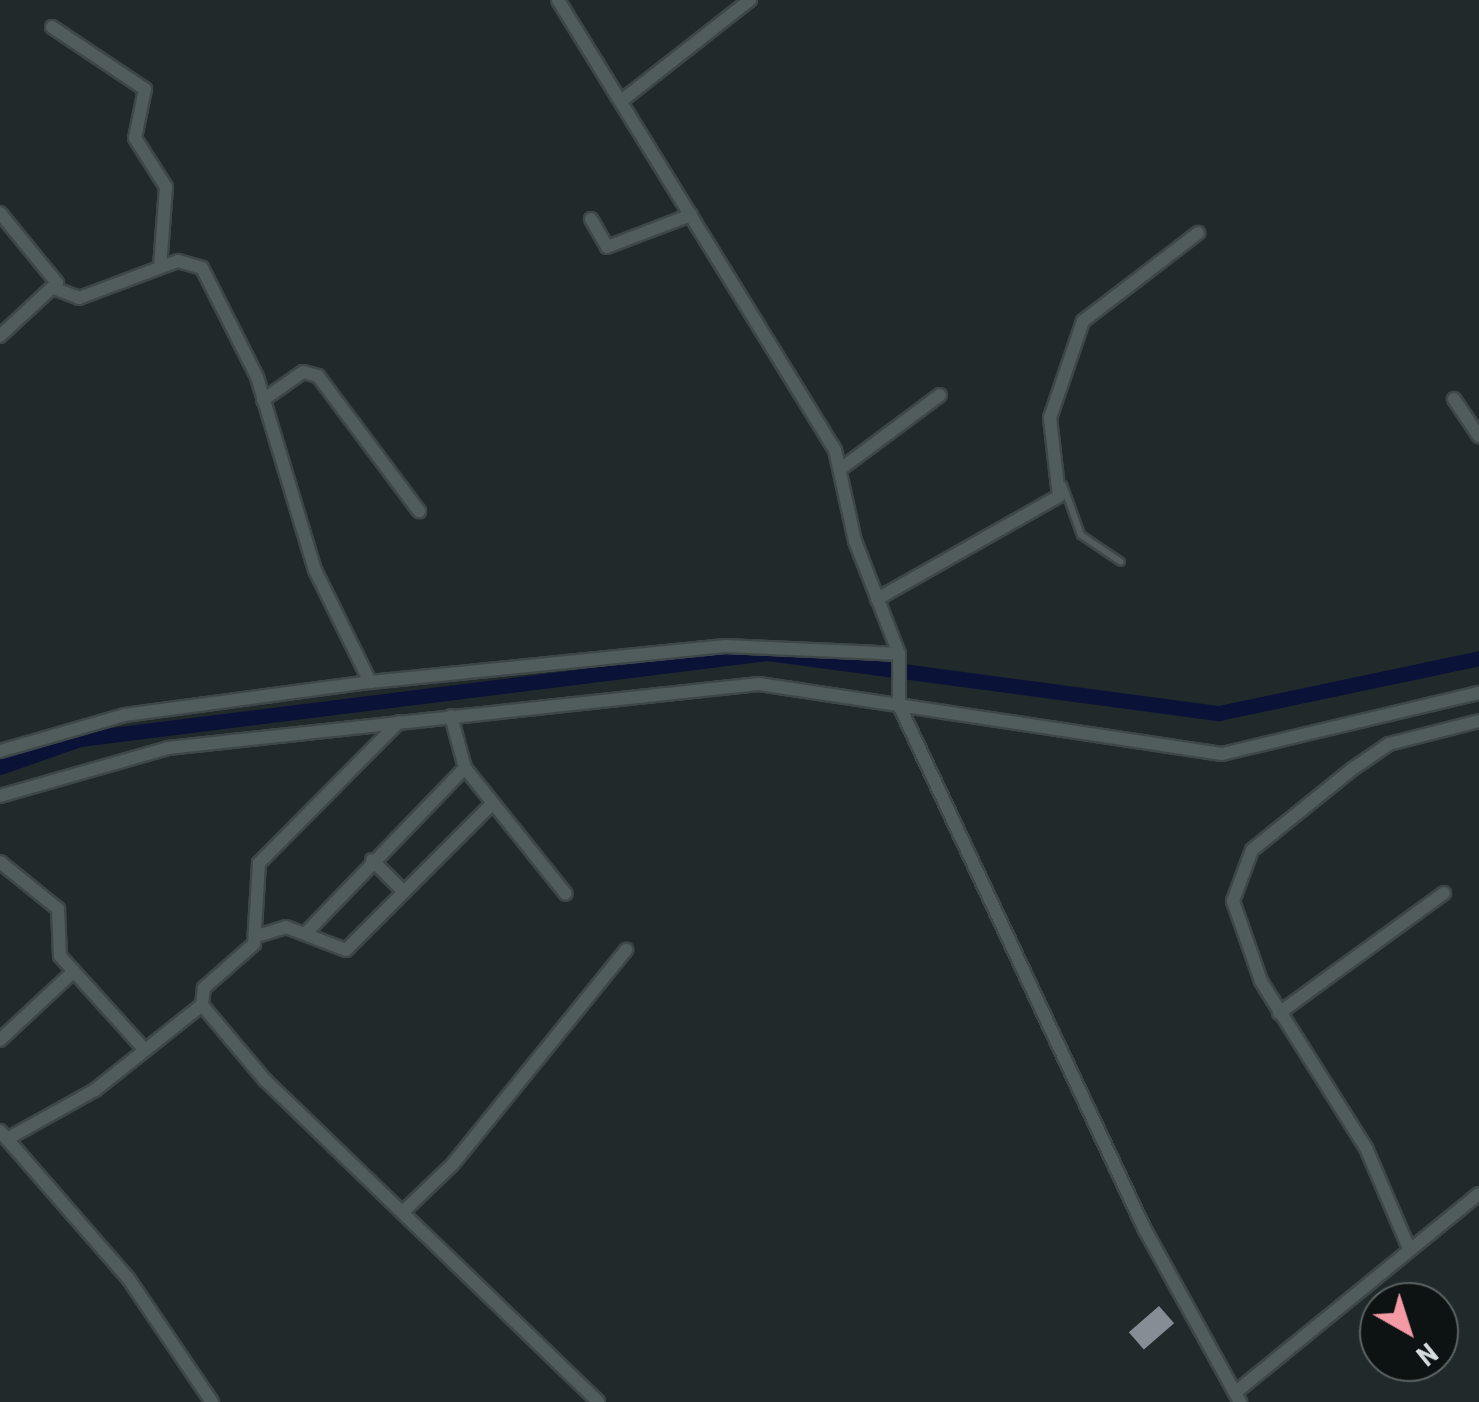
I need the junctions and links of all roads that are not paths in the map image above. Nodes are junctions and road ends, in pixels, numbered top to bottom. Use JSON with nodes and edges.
{"nodes":[{"id":1,"x":558,"y":0,"type":"edge"},
{"id":2,"x":750,"y":0,"type":"edge"},
{"id":3,"x":52,"y":27,"type":"dead end"},
{"id":4,"x":625,"y":98,"type":"junction"},
{"id":5,"x":0,"y":214,"type":"edge"},
{"id":6,"x":691,"y":215,"type":"junction"},
{"id":7,"x":591,"y":219,"type":"dead end"},
{"id":8,"x":1198,"y":233,"type":"dead end"},
{"id":9,"x":160,"y":267,"type":"junction"},
{"id":10,"x":56,"y":289,"type":"junction"},
{"id":11,"x":0,"y":336,"type":"edge"},
{"id":12,"x":940,"y":395,"type":"dead end"},
{"id":13,"x":1454,"y":399,"type":"dead end"},
{"id":14,"x":263,"y":400,"type":"junction"},
{"id":15,"x":1479,"y":436,"type":"edge"},
{"id":16,"x":842,"y":468,"type":"junction"},
{"id":17,"x":1063,"y":485,"type":"junction"},
{"id":18,"x":419,"y":510,"type":"dead end"},
{"id":19,"x":1121,"y":562,"type":"dead end"},
{"id":20,"x":877,"y":599,"type":"junction"},
{"id":21,"x":900,"y":659,"type":"junction"},
{"id":22,"x":370,"y":682,"type":"junction"},
{"id":23,"x":1479,"y":693,"type":"edge"},
{"id":24,"x":900,"y":699,"type":"junction"},
{"id":25,"x":451,"y":716,"type":"junction"},
{"id":26,"x":1479,"y":721,"type":"edge"},
{"id":27,"x":398,"y":722,"type":"junction"},
{"id":28,"x":0,"y":751,"type":"edge"},
{"id":29,"x":464,"y":768,"type":"junction"},
{"id":30,"x":0,"y":796,"type":"edge"},
{"id":31,"x":491,"y":805,"type":"junction"},
{"id":32,"x":372,"y":860,"type":"junction"},
{"id":33,"x":0,"y":862,"type":"edge"},
{"id":34,"x":403,"y":891,"type":"junction"},
{"id":35,"x":1444,"y":893,"type":"dead end"},
{"id":36,"x":566,"y":894,"type":"dead end"},
{"id":37,"x":305,"y":934,"type":"junction"},
{"id":38,"x":257,"y":936,"type":"junction"},
{"id":39,"x":626,"y":950,"type":"dead end"},
{"id":40,"x":74,"y":971,"type":"junction"},
{"id":41,"x":202,"y":1005,"type":"junction"},
{"id":42,"x":1279,"y":1013,"type":"junction"},
{"id":43,"x":0,"y":1040,"type":"edge"},
{"id":44,"x":145,"y":1050,"type":"junction"},
{"id":45,"x":4,"y":1135,"type":"edge"},
{"id":46,"x":1479,"y":1194,"type":"edge"},
{"id":47,"x":404,"y":1210,"type":"junction"},
{"id":48,"x":1408,"y":1246,"type":"junction"},
{"id":49,"x":1238,"y":1397,"type":"edge"},
{"id":50,"x":212,"y":1402,"type":"edge"},
{"id":51,"x":598,"y":1402,"type":"edge"}],
"edges":[{"from":1,"to":4,"type":"street"},
{"from":2,"to":4,"type":"street"},
{"from":3,"to":9,"type":"street"},
{"from":4,"to":6,"type":"street"},
{"from":5,"to":10,"type":"street"},
{"from":6,"to":7,"type":"street"},
{"from":6,"to":16,"type":"street"},
{"from":8,"to":17,"type":"street"},
{"from":9,"to":10,"type":"street"},
{"from":9,"to":14,"type":"street"},
{"from":10,"to":11,"type":"street"},
{"from":12,"to":16,"type":"street"},
{"from":13,"to":15,"type":"street"},
{"from":14,"to":18,"type":"street"},
{"from":14,"to":22,"type":"street"},
{"from":16,"to":20,"type":"street"},
{"from":17,"to":19,"type":"lane"},
{"from":17,"to":20,"type":"street"},
{"from":20,"to":21,"type":"street"},
{"from":21,"to":22,"type":"street"},
{"from":21,"to":24,"type":"street"},
{"from":22,"to":28,"type":"street"},
{"from":23,"to":24,"type":"street"},
{"from":24,"to":25,"type":"street"},
{"from":24,"to":49,"type":"street"},
{"from":25,"to":27,"type":"street"},
{"from":25,"to":29,"type":"street"},
{"from":26,"to":42,"type":"street"},
{"from":27,"to":30,"type":"street"},
{"from":27,"to":38,"type":"street"},
{"from":29,"to":31,"type":"street"},
{"from":29,"to":32,"type":"street"},
{"from":31,"to":34,"type":"street"},
{"from":31,"to":36,"type":"street"},
{"from":32,"to":34,"type":"street"},
{"from":32,"to":37,"type":"street"},
{"from":33,"to":40,"type":"street"},
{"from":34,"to":37,"type":"street"},
{"from":35,"to":42,"type":"street"},
{"from":37,"to":38,"type":"street"},
{"from":38,"to":41,"type":"street"},
{"from":39,"to":47,"type":"street"},
{"from":40,"to":43,"type":"street"},
{"from":40,"to":44,"type":"street"},
{"from":41,"to":44,"type":"street"},
{"from":41,"to":47,"type":"street"},
{"from":42,"to":48,"type":"street"},
{"from":44,"to":45,"type":"street"},
{"from":45,"to":50,"type":"street"},
{"from":46,"to":48,"type":"street"},
{"from":47,"to":51,"type":"street"},
{"from":48,"to":49,"type":"street"}]}
